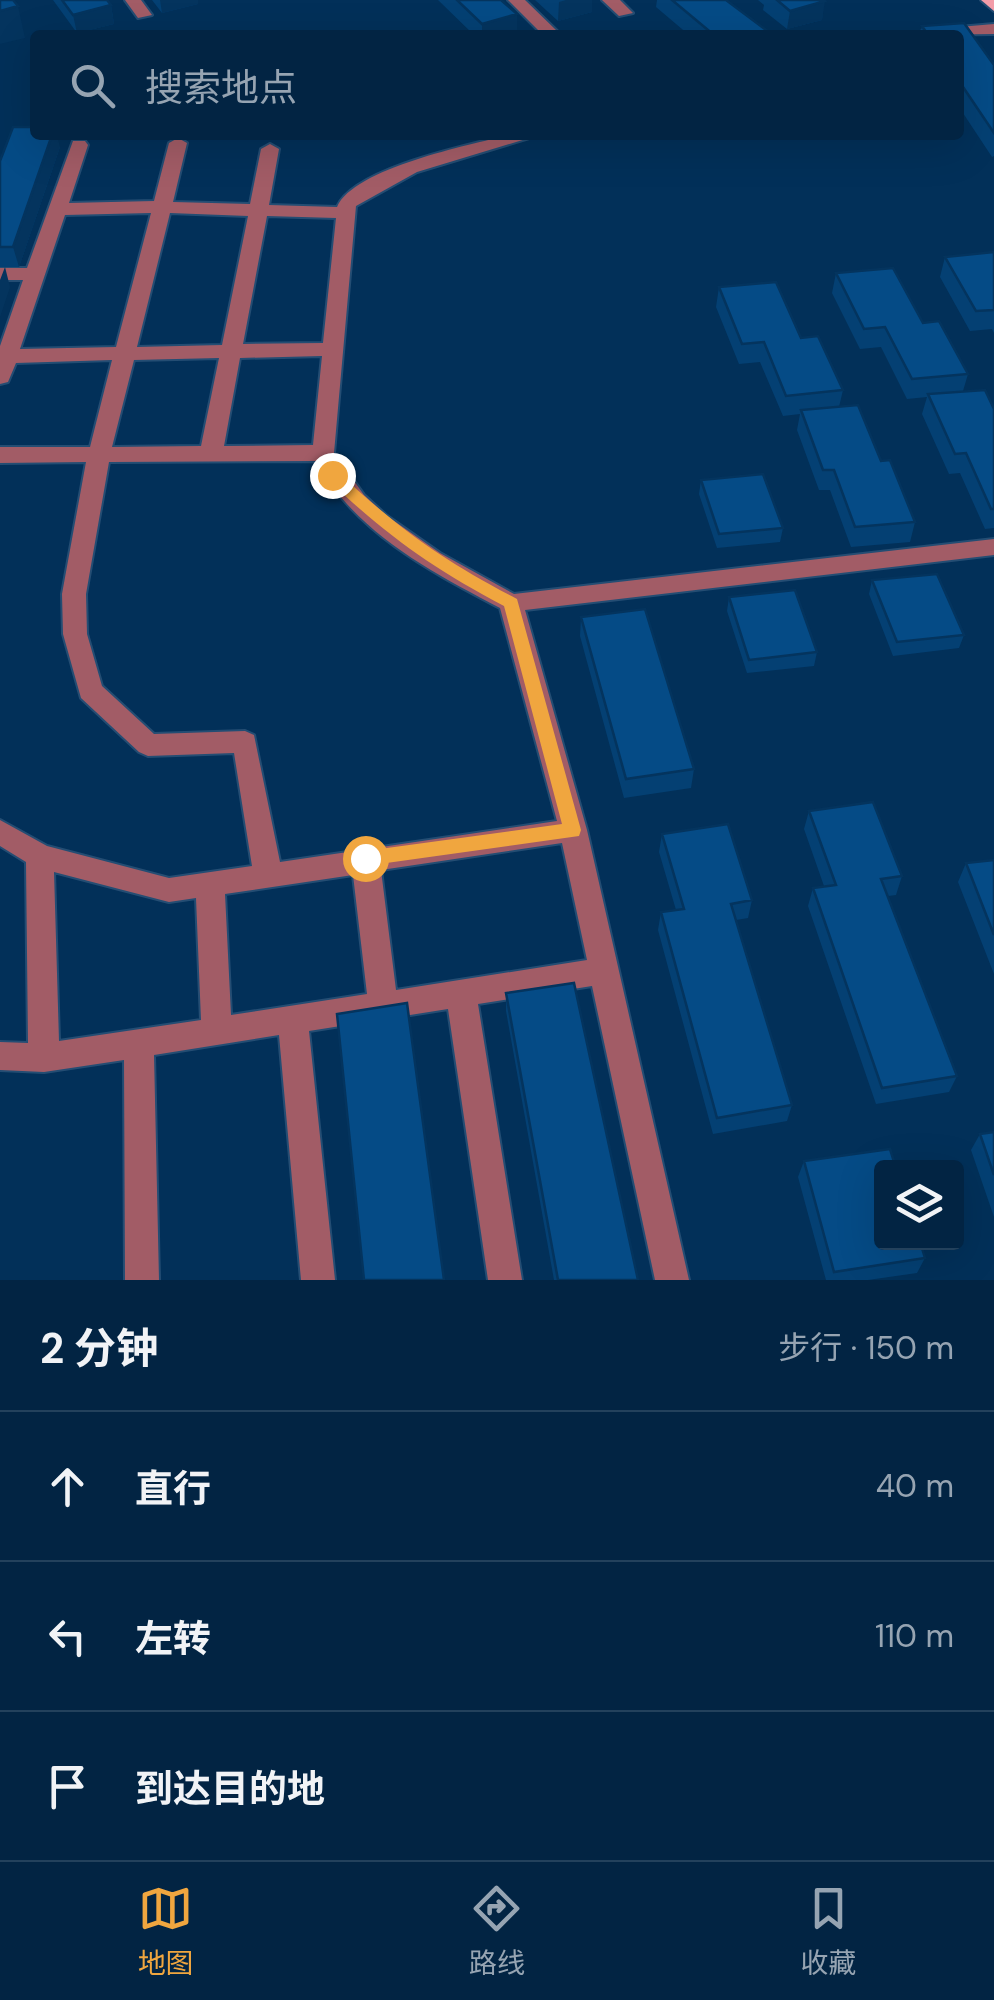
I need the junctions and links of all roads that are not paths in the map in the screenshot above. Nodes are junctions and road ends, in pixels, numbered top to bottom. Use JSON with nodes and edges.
{"nodes":[{"id":1,"x":133,"y":0,"type":"edge"},
{"id":2,"x":516,"y":0,"type":"edge"},
{"id":3,"x":610,"y":0,"type":"edge"},
{"id":4,"x":989,"y":0,"type":"edge"},
{"id":5,"x":994,"y":6,"type":"edge"},
{"id":6,"x":625,"y":13,"type":"dead end"},
{"id":7,"x":144,"y":14,"type":"dead end"},
{"id":8,"x":994,"y":29,"type":"edge"},
{"id":9,"x":547,"y":30,"type":"edge"},
{"id":10,"x":964,"y":32,"type":"edge"},
{"id":11,"x":512,"y":140,"type":"edge"},
{"id":12,"x":178,"y":143,"type":"dead end"},
{"id":13,"x":79,"y":146,"type":"dead end"},
{"id":14,"x":270,"y":149,"type":"dead end"},
{"id":15,"x":162,"y":208,"type":"junction"},
{"id":16,"x":258,"y":209,"type":"junction"},
{"id":17,"x":57,"y":210,"type":"junction"},
{"id":18,"x":346,"y":212,"type":"junction"},
{"id":19,"x":0,"y":274,"type":"edge"},
{"id":20,"x":35,"y":274,"type":"junction"},
{"id":21,"x":333,"y":348,"type":"junction"},
{"id":22,"x":231,"y":350,"type":"junction"},
{"id":23,"x":125,"y":352,"type":"junction"},
{"id":24,"x":4,"y":366,"type":"edge"},
{"id":25,"x":322,"y":453,"type":"junction"},
{"id":26,"x":211,"y":454,"type":"junction"},
{"id":27,"x":99,"y":455,"type":"junction"},
{"id":28,"x":0,"y":456,"type":"edge"},
{"id":29,"x":994,"y":547,"type":"edge"},
{"id":30,"x":511,"y":603,"type":"junction"},
{"id":31,"x":572,"y":830,"type":"junction"},
{"id":32,"x":0,"y":832,"type":"edge"},
{"id":33,"x":40,"y":856,"type":"junction"},
{"id":34,"x":365,"y":858,"type":"junction"},
{"id":35,"x":268,"y":874,"type":"junction"},
{"id":36,"x":210,"y":883,"type":"junction"},
{"id":37,"x":604,"y":971,"type":"junction"},
{"id":38,"x":461,"y":994,"type":"junction"},
{"id":39,"x":383,"y":1006,"type":"junction"},
{"id":40,"x":293,"y":1020,"type":"junction"},
{"id":41,"x":217,"y":1032,"type":"junction"},
{"id":42,"x":139,"y":1044,"type":"junction"},
{"id":43,"x":0,"y":1056,"type":"edge"},
{"id":44,"x":44,"y":1058,"type":"junction"},
{"id":45,"x":142,"y":1280,"type":"edge"},
{"id":46,"x":318,"y":1280,"type":"edge"},
{"id":47,"x":505,"y":1280,"type":"edge"},
{"id":48,"x":672,"y":1280,"type":"edge"}],
"edges":[{"from":1,"to":7,"type":"street"},
{"from":2,"to":9,"type":"street"},
{"from":3,"to":6,"type":"street"},
{"from":4,"to":5,"type":"main road"},
{"from":8,"to":10,"type":"street"},
{"from":11,"to":18,"type":"street"},
{"from":12,"to":15,"type":"street"},
{"from":13,"to":17,"type":"street"},
{"from":14,"to":16,"type":"street"},
{"from":15,"to":16,"type":"street"},
{"from":15,"to":17,"type":"street"},
{"from":15,"to":23,"type":"street"},
{"from":16,"to":18,"type":"street"},
{"from":16,"to":22,"type":"street"},
{"from":17,"to":20,"type":"street"},
{"from":18,"to":21,"type":"street"},
{"from":19,"to":20,"type":"street"},
{"from":20,"to":24,"type":"street"},
{"from":21,"to":22,"type":"street"},
{"from":21,"to":25,"type":"street"},
{"from":22,"to":23,"type":"street"},
{"from":22,"to":26,"type":"street"},
{"from":23,"to":24,"type":"street"},
{"from":23,"to":27,"type":"street"},
{"from":25,"to":26,"type":"street"},
{"from":25,"to":30,"type":"street"},
{"from":26,"to":27,"type":"street"},
{"from":27,"to":28,"type":"street"},
{"from":27,"to":35,"type":"street"},
{"from":29,"to":30,"type":"street"},
{"from":30,"to":31,"type":"street"},
{"from":31,"to":34,"type":"street"},
{"from":31,"to":37,"type":"street"},
{"from":32,"to":33,"type":"street"},
{"from":33,"to":36,"type":"street"},
{"from":33,"to":44,"type":"street"},
{"from":34,"to":35,"type":"street"},
{"from":34,"to":39,"type":"street"},
{"from":35,"to":36,"type":"street"},
{"from":36,"to":41,"type":"street"},
{"from":37,"to":38,"type":"street"},
{"from":37,"to":48,"type":"street"},
{"from":38,"to":39,"type":"street"},
{"from":38,"to":47,"type":"street"},
{"from":39,"to":40,"type":"street"},
{"from":40,"to":41,"type":"street"},
{"from":40,"to":46,"type":"street"},
{"from":41,"to":42,"type":"street"},
{"from":42,"to":44,"type":"street"},
{"from":42,"to":45,"type":"street"},
{"from":43,"to":44,"type":"street"}]}
